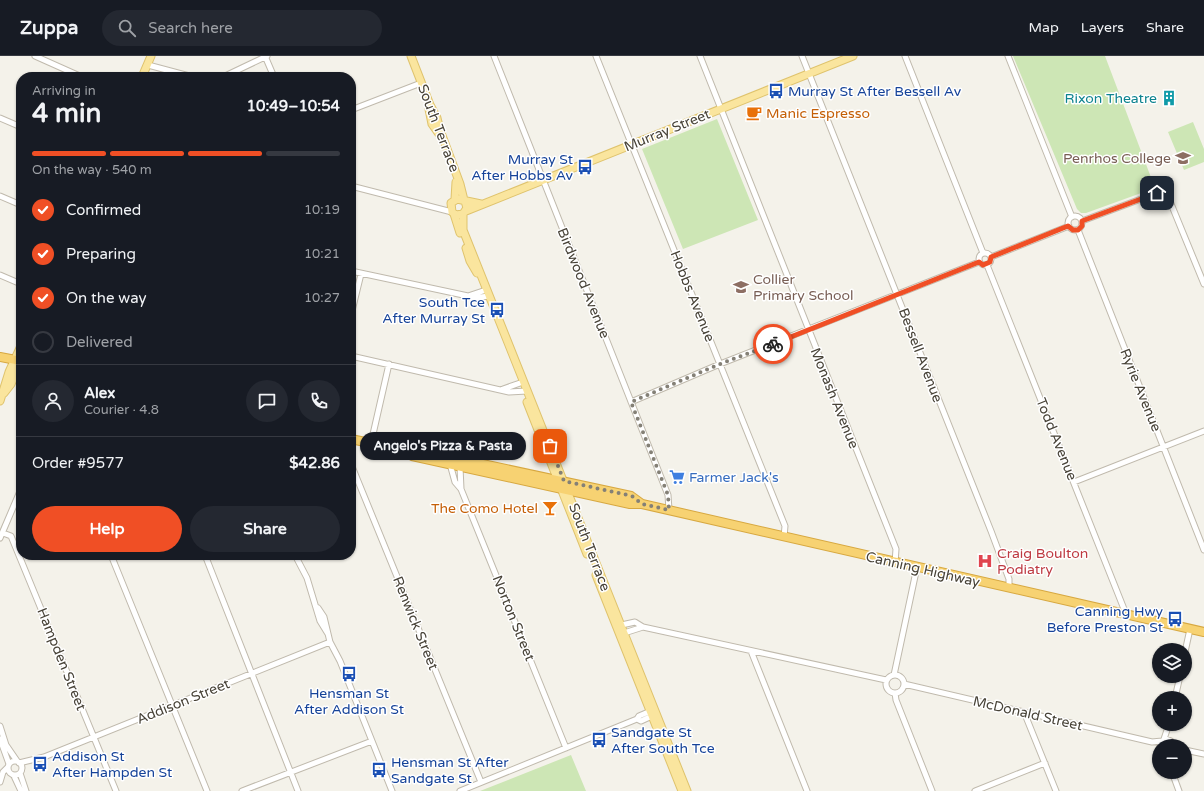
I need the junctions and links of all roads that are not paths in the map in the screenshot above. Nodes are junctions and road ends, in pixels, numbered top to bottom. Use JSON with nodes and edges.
{"nodes":[{"id":1,"x":35,"y":56,"type":"edge"},
{"id":2,"x":151,"y":56,"type":"edge"},
{"id":3,"x":266,"y":56,"type":"edge"},
{"id":4,"x":407,"y":56,"type":"edge"},
{"id":5,"x":411,"y":56,"type":"edge"},
{"id":6,"x":494,"y":56,"type":"edge"},
{"id":7,"x":596,"y":56,"type":"edge"},
{"id":8,"x":700,"y":56,"type":"edge"},
{"id":9,"x":802,"y":56,"type":"edge"},
{"id":10,"x":853,"y":56,"type":"edge"},
{"id":11,"x":905,"y":56,"type":"edge"},
{"id":12,"x":1008,"y":56,"type":"edge"},
{"id":13,"x":148,"y":64,"type":"junction"},
{"id":14,"x":71,"y":72,"type":"edge"},
{"id":15,"x":144,"y":72,"type":"edge"},
{"id":16,"x":176,"y":72,"type":"edge"},
{"id":17,"x":233,"y":72,"type":"edge"},
{"id":18,"x":272,"y":72,"type":"edge"},
{"id":19,"x":809,"y":74,"type":"junction"},
{"id":20,"x":420,"y":83,"type":"junction"},
{"id":21,"x":356,"y":108,"type":"edge"},
{"id":22,"x":720,"y":109,"type":"junction"},
{"id":23,"x":0,"y":118,"type":"edge"},
{"id":24,"x":16,"y":125,"type":"edge"},
{"id":25,"x":632,"y":144,"type":"junction"},
{"id":26,"x":543,"y":179,"type":"junction"},
{"id":27,"x":356,"y":187,"type":"edge"},
{"id":28,"x":0,"y":196,"type":"edge"},
{"id":29,"x":453,"y":201,"type":"junction"},
{"id":30,"x":464,"y":201,"type":"junction"},
{"id":31,"x":16,"y":204,"type":"edge"},
{"id":32,"x":481,"y":204,"type":"junction"},
{"id":33,"x":438,"y":207,"type":"junction"},
{"id":34,"x":465,"y":212,"type":"junction"},
{"id":35,"x":453,"y":213,"type":"junction"},
{"id":36,"x":1072,"y":217,"type":"junction"},
{"id":37,"x":1082,"y":221,"type":"junction"},
{"id":38,"x":1068,"y":226,"type":"junction"},
{"id":39,"x":1078,"y":230,"type":"junction"},
{"id":40,"x":983,"y":253,"type":"junction"},
{"id":41,"x":991,"y":257,"type":"junction"},
{"id":42,"x":979,"y":262,"type":"junction"},
{"id":43,"x":987,"y":265,"type":"junction"},
{"id":44,"x":356,"y":272,"type":"edge"},
{"id":45,"x":361,"y":274,"type":"junction"},
{"id":46,"x":0,"y":275,"type":"edge"},
{"id":47,"x":1203,"y":280,"type":"edge"},
{"id":48,"x":16,"y":282,"type":"edge"},
{"id":49,"x":486,"y":293,"type":"junction"},
{"id":50,"x":356,"y":294,"type":"edge"},
{"id":51,"x":897,"y":295,"type":"junction"},
{"id":52,"x":808,"y":330,"type":"junction"},
{"id":53,"x":0,"y":357,"type":"edge"},
{"id":54,"x":356,"y":357,"type":"edge"},
{"id":55,"x":16,"y":360,"type":"edge"},
{"id":56,"x":389,"y":364,"type":"junction"},
{"id":57,"x":720,"y":364,"type":"junction"},
{"id":58,"x":16,"y":367,"type":"edge"},
{"id":59,"x":521,"y":383,"type":"junction"},
{"id":60,"x":502,"y":389,"type":"junction"},
{"id":61,"x":525,"y":391,"type":"junction"},
{"id":62,"x":1,"y":398,"type":"edge"},
{"id":63,"x":631,"y":402,"type":"junction"},
{"id":64,"x":1204,"y":431,"type":"edge"},
{"id":65,"x":356,"y":440,"type":"edge"},
{"id":66,"x":371,"y":443,"type":"junction"},
{"id":67,"x":1164,"y":447,"type":"junction"},
{"id":68,"x":407,"y":452,"type":"junction"},
{"id":69,"x":450,"y":464,"type":"junction"},
{"id":70,"x":460,"y":467,"type":"junction"},
{"id":71,"x":356,"y":476,"type":"edge"},
{"id":72,"x":560,"y":480,"type":"junction"},
{"id":73,"x":1074,"y":482,"type":"junction"},
{"id":74,"x":461,"y":489,"type":"junction"},
{"id":75,"x":564,"y":490,"type":"junction"},
{"id":76,"x":16,"y":502,"type":"edge"},
{"id":77,"x":642,"y":504,"type":"junction"},
{"id":78,"x":669,"y":510,"type":"junction"},
{"id":79,"x":3,"y":533,"type":"junction"},
{"id":80,"x":784,"y":537,"type":"junction"},
{"id":81,"x":0,"y":538,"type":"edge"},
{"id":82,"x":16,"y":548,"type":"edge"},
{"id":83,"x":1204,"y":550,"type":"edge"},
{"id":84,"x":21,"y":560,"type":"edge"},
{"id":85,"x":113,"y":560,"type":"edge"},
{"id":86,"x":207,"y":560,"type":"edge"},
{"id":87,"x":298,"y":560,"type":"edge"},
{"id":88,"x":895,"y":562,"type":"junction"},
{"id":89,"x":917,"y":567,"type":"junction"},
{"id":90,"x":1009,"y":588,"type":"junction"},
{"id":91,"x":1126,"y":614,"type":"junction"},
{"id":92,"x":618,"y":625,"type":"junction"},
{"id":93,"x":643,"y":627,"type":"junction"},
{"id":94,"x":1190,"y":628,"type":"junction"},
{"id":95,"x":1204,"y":632,"type":"edge"},
{"id":96,"x":621,"y":634,"type":"junction"},
{"id":97,"x":330,"y":642,"type":"junction"},
{"id":98,"x":1187,"y":643,"type":"edge"},
{"id":99,"x":751,"y":651,"type":"junction"},
{"id":100,"x":252,"y":674,"type":"junction"},
{"id":101,"x":894,"y":675,"type":"junction"},
{"id":102,"x":886,"y":680,"type":"junction"},
{"id":103,"x":904,"y":684,"type":"junction"},
{"id":104,"x":895,"y":693,"type":"junction"},
{"id":105,"x":172,"y":705,"type":"junction"},
{"id":106,"x":1024,"y":712,"type":"junction"},
{"id":107,"x":652,"y":713,"type":"junction"},
{"id":108,"x":0,"y":726,"type":"edge"},
{"id":109,"x":94,"y":738,"type":"junction"},
{"id":110,"x":0,"y":739,"type":"edge"},
{"id":111,"x":372,"y":741,"type":"junction"},
{"id":112,"x":1152,"y":742,"type":"edge"},
{"id":113,"x":566,"y":748,"type":"junction"},
{"id":114,"x":1192,"y":751,"type":"edge"},
{"id":115,"x":1204,"y":754,"type":"edge"},
{"id":116,"x":36,"y":760,"type":"junction"},
{"id":117,"x":18,"y":762,"type":"junction"},
{"id":118,"x":1045,"y":763,"type":"junction"},
{"id":119,"x":8,"y":766,"type":"junction"},
{"id":120,"x":21,"y":771,"type":"junction"},
{"id":121,"x":291,"y":772,"type":"junction"},
{"id":122,"x":13,"y":775,"type":"junction"},
{"id":123,"x":1175,"y":779,"type":"edge"},
{"id":124,"x":481,"y":782,"type":"junction"},
{"id":125,"x":0,"y":783,"type":"edge"},
{"id":126,"x":21,"y":791,"type":"edge"},
{"id":127,"x":26,"y":791,"type":"edge"},
{"id":128,"x":116,"y":791,"type":"edge"},
{"id":129,"x":207,"y":791,"type":"edge"},
{"id":130,"x":242,"y":791,"type":"edge"},
{"id":131,"x":298,"y":791,"type":"edge"},
{"id":132,"x":392,"y":791,"type":"edge"},
{"id":133,"x":460,"y":791,"type":"edge"},
{"id":134,"x":682,"y":791,"type":"edge"},
{"id":135,"x":687,"y":791,"type":"edge"},
{"id":136,"x":807,"y":791,"type":"edge"},
{"id":137,"x":932,"y":791,"type":"edge"},
{"id":138,"x":975,"y":791,"type":"edge"},
{"id":139,"x":1056,"y":791,"type":"edge"},
{"id":140,"x":1180,"y":791,"type":"edge"}],
"edges":[{"from":1,"to":14,"type":"street"},
{"from":2,"to":13,"type":"main road"},
{"from":3,"to":17,"type":"street"},
{"from":3,"to":18,"type":"street"},
{"from":4,"to":20,"type":"main road","name":"South Terrace"},
{"from":5,"to":20,"type":"main road","name":"South Terrace"},
{"from":6,"to":26,"type":"street","name":"Birdwood Avenue"},
{"from":7,"to":25,"type":"street","name":"Hobbs Avenue"},
{"from":8,"to":22,"type":"street","name":"Monash Avenue"},
{"from":9,"to":19,"type":"street","name":"Bessell Avenue"},
{"from":10,"to":19,"type":"main road","name":"Murray Street"},
{"from":11,"to":40,"type":"street"},
{"from":12,"to":36,"type":"street"},
{"from":13,"to":15,"type":"main road"},
{"from":13,"to":16,"type":"street"},
{"from":19,"to":22,"type":"main road","name":"Murray Street"},
{"from":19,"to":51,"type":"street","name":"Bessell Avenue"},
{"from":20,"to":21,"type":"street"},
{"from":20,"to":29,"type":"main road","name":"South Terrace"},
{"from":20,"to":30,"type":"main road","name":"South Terrace"},
{"from":22,"to":25,"type":"main road","name":"Murray Street"},
{"from":22,"to":52,"type":"street","name":"Monash Avenue"},
{"from":23,"to":24,"type":"street"},
{"from":25,"to":26,"type":"main road","name":"Murray Street"},
{"from":25,"to":57,"type":"street","name":"Hobbs Avenue"},
{"from":26,"to":32,"type":"main road","name":"Murray Street"},
{"from":26,"to":63,"type":"street","name":"Birdwood Avenue"},
{"from":27,"to":33,"type":"street"},
{"from":28,"to":31,"type":"street"},
{"from":29,"to":30,"type":"main road"},
{"from":29,"to":33,"type":"street"},
{"from":29,"to":35,"type":"main road","name":"South Terrace"},
{"from":30,"to":32,"type":"main road"},
{"from":30,"to":34,"type":"main road","name":"South Terrace"},
{"from":32,"to":34,"type":"main road","name":"Murray Street"},
{"from":33,"to":35,"type":"street"},
{"from":34,"to":35,"type":"main road"},
{"from":34,"to":49,"type":"main road","name":"South Terrace"},
{"from":35,"to":49,"type":"main road","name":"South Terrace"},
{"from":36,"to":37,"type":"street"},
{"from":36,"to":38,"type":"street"},
{"from":37,"to":39,"type":"street"},
{"from":37,"to":47,"type":"street"},
{"from":38,"to":39,"type":"street"},
{"from":38,"to":41,"type":"street"},
{"from":39,"to":67,"type":"street","name":"Ryrie Avenue"},
{"from":40,"to":41,"type":"street"},
{"from":40,"to":42,"type":"street"},
{"from":41,"to":43,"type":"street"},
{"from":42,"to":43,"type":"street"},
{"from":42,"to":51,"type":"street"},
{"from":43,"to":73,"type":"street","name":"Todd Avenue"},
{"from":44,"to":45,"type":"street"},
{"from":45,"to":49,"type":"street"},
{"from":45,"to":50,"type":"street"},
{"from":46,"to":48,"type":"street"},
{"from":49,"to":59,"type":"main road","name":"South Terrace"},
{"from":51,"to":52,"type":"street"},
{"from":51,"to":90,"type":"street","name":"Bessell Avenue"},
{"from":52,"to":57,"type":"street"},
{"from":52,"to":88,"type":"street","name":"Monash Avenue"},
{"from":53,"to":55,"type":"highway"},
{"from":54,"to":56,"type":"street"},
{"from":56,"to":60,"type":"street"},
{"from":56,"to":66,"type":"street"},
{"from":57,"to":63,"type":"street"},
{"from":57,"to":80,"type":"street","name":"Hobbs Avenue"},
{"from":58,"to":62,"type":"main road"},
{"from":59,"to":60,"type":"street"},
{"from":59,"to":61,"type":"main road","name":"South Terrace"},
{"from":60,"to":61,"type":"street"},
{"from":61,"to":72,"type":"main road","name":"South Terrace"},
{"from":63,"to":78,"type":"street","name":"Birdwood Avenue"},
{"from":64,"to":67,"type":"street"},
{"from":65,"to":66,"type":"highway","name":"Canning Highway"},
{"from":66,"to":68,"type":"highway","name":"Canning Highway"},
{"from":67,"to":73,"type":"street"},
{"from":67,"to":83,"type":"street","name":"Ryrie Avenue"},
{"from":68,"to":69,"type":"highway","name":"Canning Highway"},
{"from":68,"to":72,"type":"highway","name":"Canning Highway"},
{"from":69,"to":70,"type":"highway","name":"Canning Highway"},
{"from":69,"to":74,"type":"street","name":"Norton Street"},
{"from":70,"to":74,"type":"street","name":"Norton Street"},
{"from":70,"to":75,"type":"highway","name":"Canning Highway"},
{"from":71,"to":124,"type":"street","name":"Renwick Street"},
{"from":72,"to":75,"type":"main road","name":"South Terrace"},
{"from":72,"to":77,"type":"highway","name":"Canning Highway"},
{"from":73,"to":91,"type":"street","name":"Todd Avenue"},
{"from":74,"to":113,"type":"street","name":"Norton Street"},
{"from":75,"to":77,"type":"highway","name":"Canning Highway"},
{"from":75,"to":92,"type":"main road","name":"South Terrace"},
{"from":76,"to":79,"type":"street"},
{"from":77,"to":78,"type":"highway","name":"Canning Highway"},
{"from":78,"to":80,"type":"highway","name":"Canning Highway"},
{"from":79,"to":81,"type":"street"},
{"from":79,"to":82,"type":"street","name":"Hampden Street"},
{"from":80,"to":88,"type":"highway","name":"Canning Highway"},
{"from":84,"to":109,"type":"street","name":"Hampden Street"},
{"from":85,"to":105,"type":"street"},
{"from":86,"to":100,"type":"street"},
{"from":87,"to":97,"type":"street"},
{"from":88,"to":89,"type":"highway","name":"Canning Highway"},
{"from":89,"to":90,"type":"highway","name":"Canning Highway"},
{"from":89,"to":101,"type":"street"},
{"from":90,"to":91,"type":"highway","name":"Canning Highway"},
{"from":91,"to":94,"type":"highway","name":"Canning Highway"},
{"from":92,"to":93,"type":"street"},
{"from":92,"to":96,"type":"main road","name":"South Terrace"},
{"from":93,"to":96,"type":"street"},
{"from":93,"to":99,"type":"street"},
{"from":94,"to":95,"type":"highway","name":"Canning Highway"},
{"from":94,"to":98,"type":"street"},
{"from":96,"to":107,"type":"main road","name":"South Terrace"},
{"from":97,"to":100,"type":"street","name":"Addison Street"},
{"from":97,"to":111,"type":"street"},
{"from":99,"to":102,"type":"street"},
{"from":99,"to":136,"type":"street"},
{"from":100,"to":105,"type":"street","name":"Addison Street"},
{"from":100,"to":121,"type":"street"},
{"from":101,"to":102,"type":"street"},
{"from":101,"to":103,"type":"street"},
{"from":102,"to":104,"type":"street"},
{"from":103,"to":104,"type":"street"},
{"from":103,"to":106,"type":"street","name":"McDonald Street"},
{"from":104,"to":137,"type":"street"},
{"from":105,"to":109,"type":"street","name":"Addison Street"},
{"from":105,"to":129,"type":"street"},
{"from":106,"to":112,"type":"street","name":"McDonald Street"},
{"from":106,"to":118,"type":"street"},
{"from":107,"to":113,"type":"street"},
{"from":107,"to":134,"type":"main road","name":"South Terrace"},
{"from":107,"to":135,"type":"main road","name":"South Terrace"},
{"from":108,"to":117,"type":"street"},
{"from":109,"to":116,"type":"street","name":"Addison Street"},
{"from":109,"to":128,"type":"street","name":"Hampden Street"},
{"from":110,"to":119,"type":"street"},
{"from":111,"to":121,"type":"street"},
{"from":111,"to":132,"type":"street"},
{"from":113,"to":124,"type":"street"},
{"from":114,"to":115,"type":"street"},
{"from":116,"to":117,"type":"street","name":"Addison Street"},
{"from":116,"to":120,"type":"street","name":"Addison Street"},
{"from":117,"to":119,"type":"street","name":"Addison Street"},
{"from":117,"to":120,"type":"street"},
{"from":118,"to":138,"type":"street"},
{"from":118,"to":139,"type":"street"},
{"from":119,"to":122,"type":"street"},
{"from":119,"to":125,"type":"street"},
{"from":120,"to":122,"type":"street","name":"Addison Street"},
{"from":120,"to":127,"type":"street"},
{"from":121,"to":130,"type":"street"},
{"from":121,"to":131,"type":"street"},
{"from":122,"to":125,"type":"street","name":"Addison Street"},
{"from":122,"to":126,"type":"street"},
{"from":123,"to":140,"type":"street"},
{"from":124,"to":133,"type":"street"}]}
